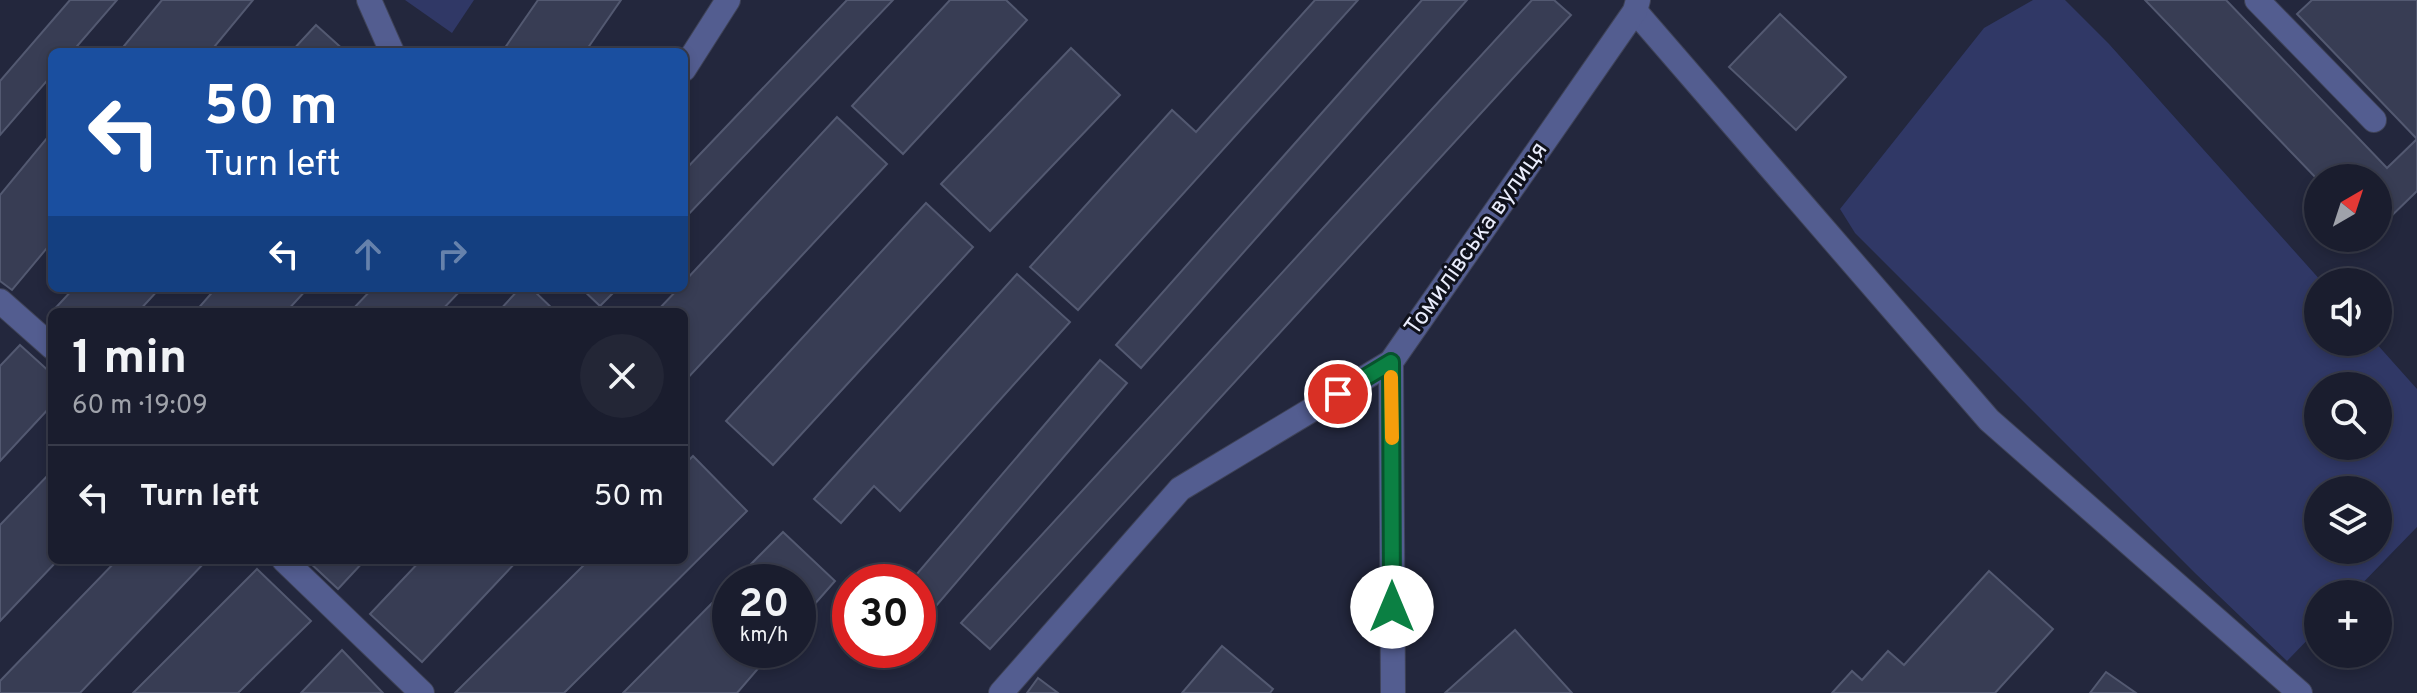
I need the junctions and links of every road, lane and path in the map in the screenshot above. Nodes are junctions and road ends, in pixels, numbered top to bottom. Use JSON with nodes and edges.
{"nodes":[{"id":1,"x":369,"y":0,"type":"edge"},
{"id":2,"x":728,"y":0,"type":"edge"},
{"id":3,"x":2257,"y":0,"type":"edge"},
{"id":4,"x":1636,"y":5,"type":"edge"},
{"id":5,"x":390,"y":48,"type":"edge"},
{"id":6,"x":688,"y":63,"type":"edge"},
{"id":7,"x":2374,"y":120,"type":"dead end"},
{"id":8,"x":0,"y":301,"type":"edge"},
{"id":9,"x":48,"y":343,"type":"edge"},
{"id":10,"x":1391,"y":362,"type":"junction"},
{"id":11,"x":288,"y":564,"type":"edge"},
{"id":12,"x":422,"y":693,"type":"edge"},
{"id":13,"x":1001,"y":693,"type":"edge"},
{"id":14,"x":1393,"y":693,"type":"edge"},
{"id":15,"x":2300,"y":693,"type":"edge"}],
"edges":[{"from":1,"to":5,"type":"street"},
{"from":2,"to":6,"type":"street"},
{"from":3,"to":7,"type":"street"},
{"from":4,"to":10,"type":"street","name":"Томилівська вулиця"},
{"from":4,"to":15,"type":"street"},
{"from":8,"to":9,"type":"street"},
{"from":10,"to":13,"type":"street"},
{"from":10,"to":14,"type":"street","name":"Томилівська вулиця"},
{"from":11,"to":12,"type":"street"}]}
